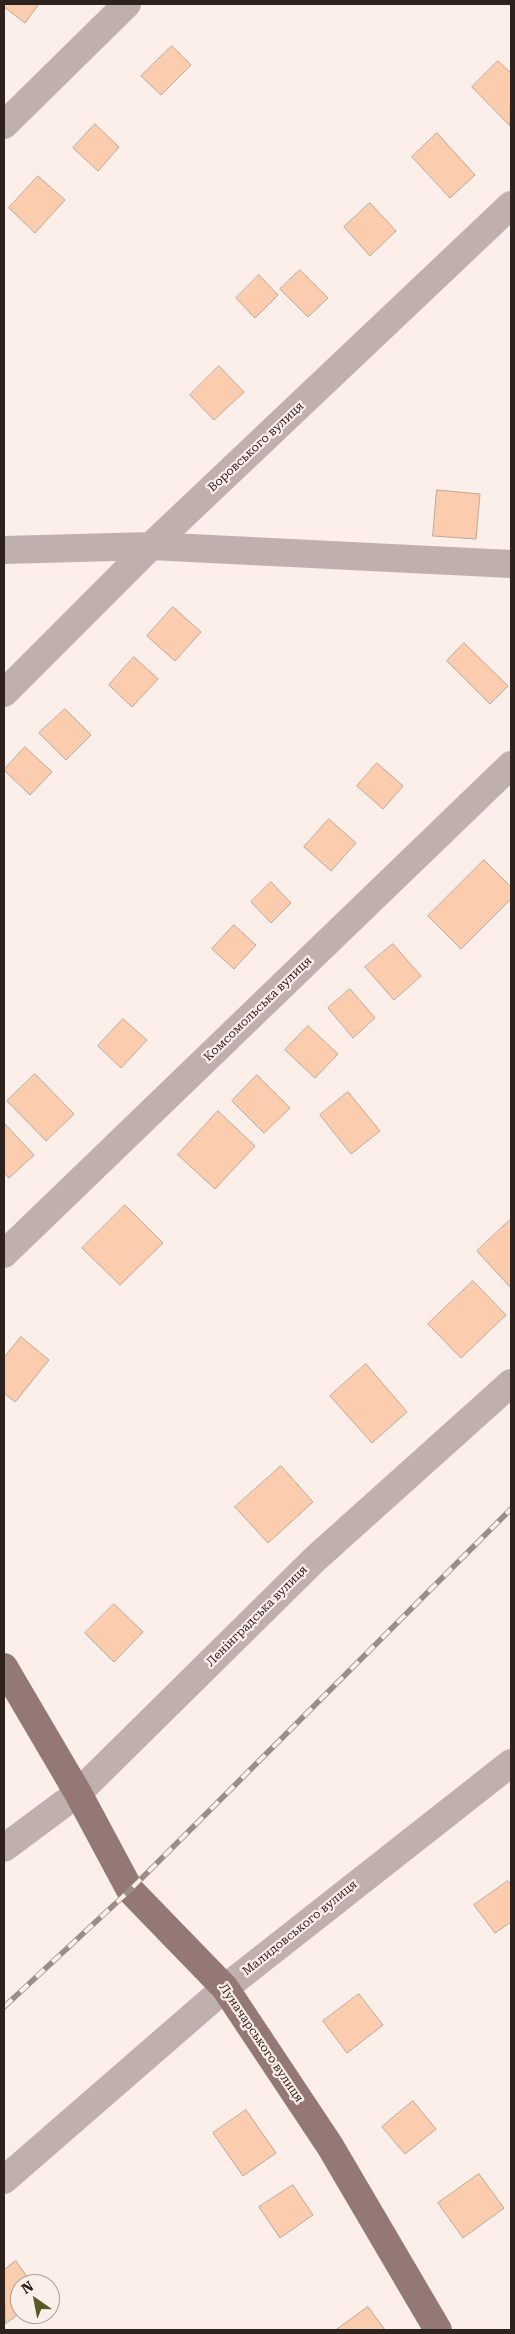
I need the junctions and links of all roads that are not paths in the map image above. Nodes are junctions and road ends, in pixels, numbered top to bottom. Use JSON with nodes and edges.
{"nodes":[{"id":1,"x":127,"y":4,"type":"edge"},
{"id":2,"x":4,"y":125,"type":"edge"},
{"id":3,"x":511,"y":205,"type":"edge"},
{"id":4,"x":151,"y":546,"type":"junction"},
{"id":5,"x":4,"y":550,"type":"edge"},
{"id":6,"x":511,"y":564,"type":"edge"},
{"id":7,"x":4,"y":693,"type":"edge"},
{"id":8,"x":511,"y":765,"type":"edge"},
{"id":9,"x":4,"y":1254,"type":"edge"},
{"id":10,"x":511,"y":1383,"type":"edge"},
{"id":11,"x":4,"y":1667,"type":"edge"},
{"id":12,"x":511,"y":1763,"type":"edge"},
{"id":13,"x":78,"y":1793,"type":"junction"},
{"id":14,"x":4,"y":1848,"type":"edge"},
{"id":15,"x":225,"y":1988,"type":"junction"},
{"id":16,"x":4,"y":2180,"type":"edge"},
{"id":17,"x":438,"y":2330,"type":"edge"}],
"edges":[{"from":1,"to":2,"type":"street"},
{"from":3,"to":4,"type":"street","name":"Воровського вулиця"},
{"from":4,"to":5,"type":"street"},
{"from":4,"to":6,"type":"street"},
{"from":4,"to":7,"type":"street","name":"Воровського вулиця"},
{"from":8,"to":9,"type":"street","name":"Комсомольська вулиця"},
{"from":10,"to":13,"type":"street","name":"Ленінградська вулиця"},
{"from":11,"to":13,"type":"main road","name":"Луначарського вулиця"},
{"from":12,"to":15,"type":"street","name":"Малидовського вулиця"},
{"from":13,"to":14,"type":"street","name":"Ленінградська вулиця"},
{"from":13,"to":15,"type":"main road","name":"Луначарського вулиця"},
{"from":15,"to":16,"type":"street","name":"Малидовського вулиця"},
{"from":15,"to":17,"type":"main road","name":"Луначарського вулиця"}]}
